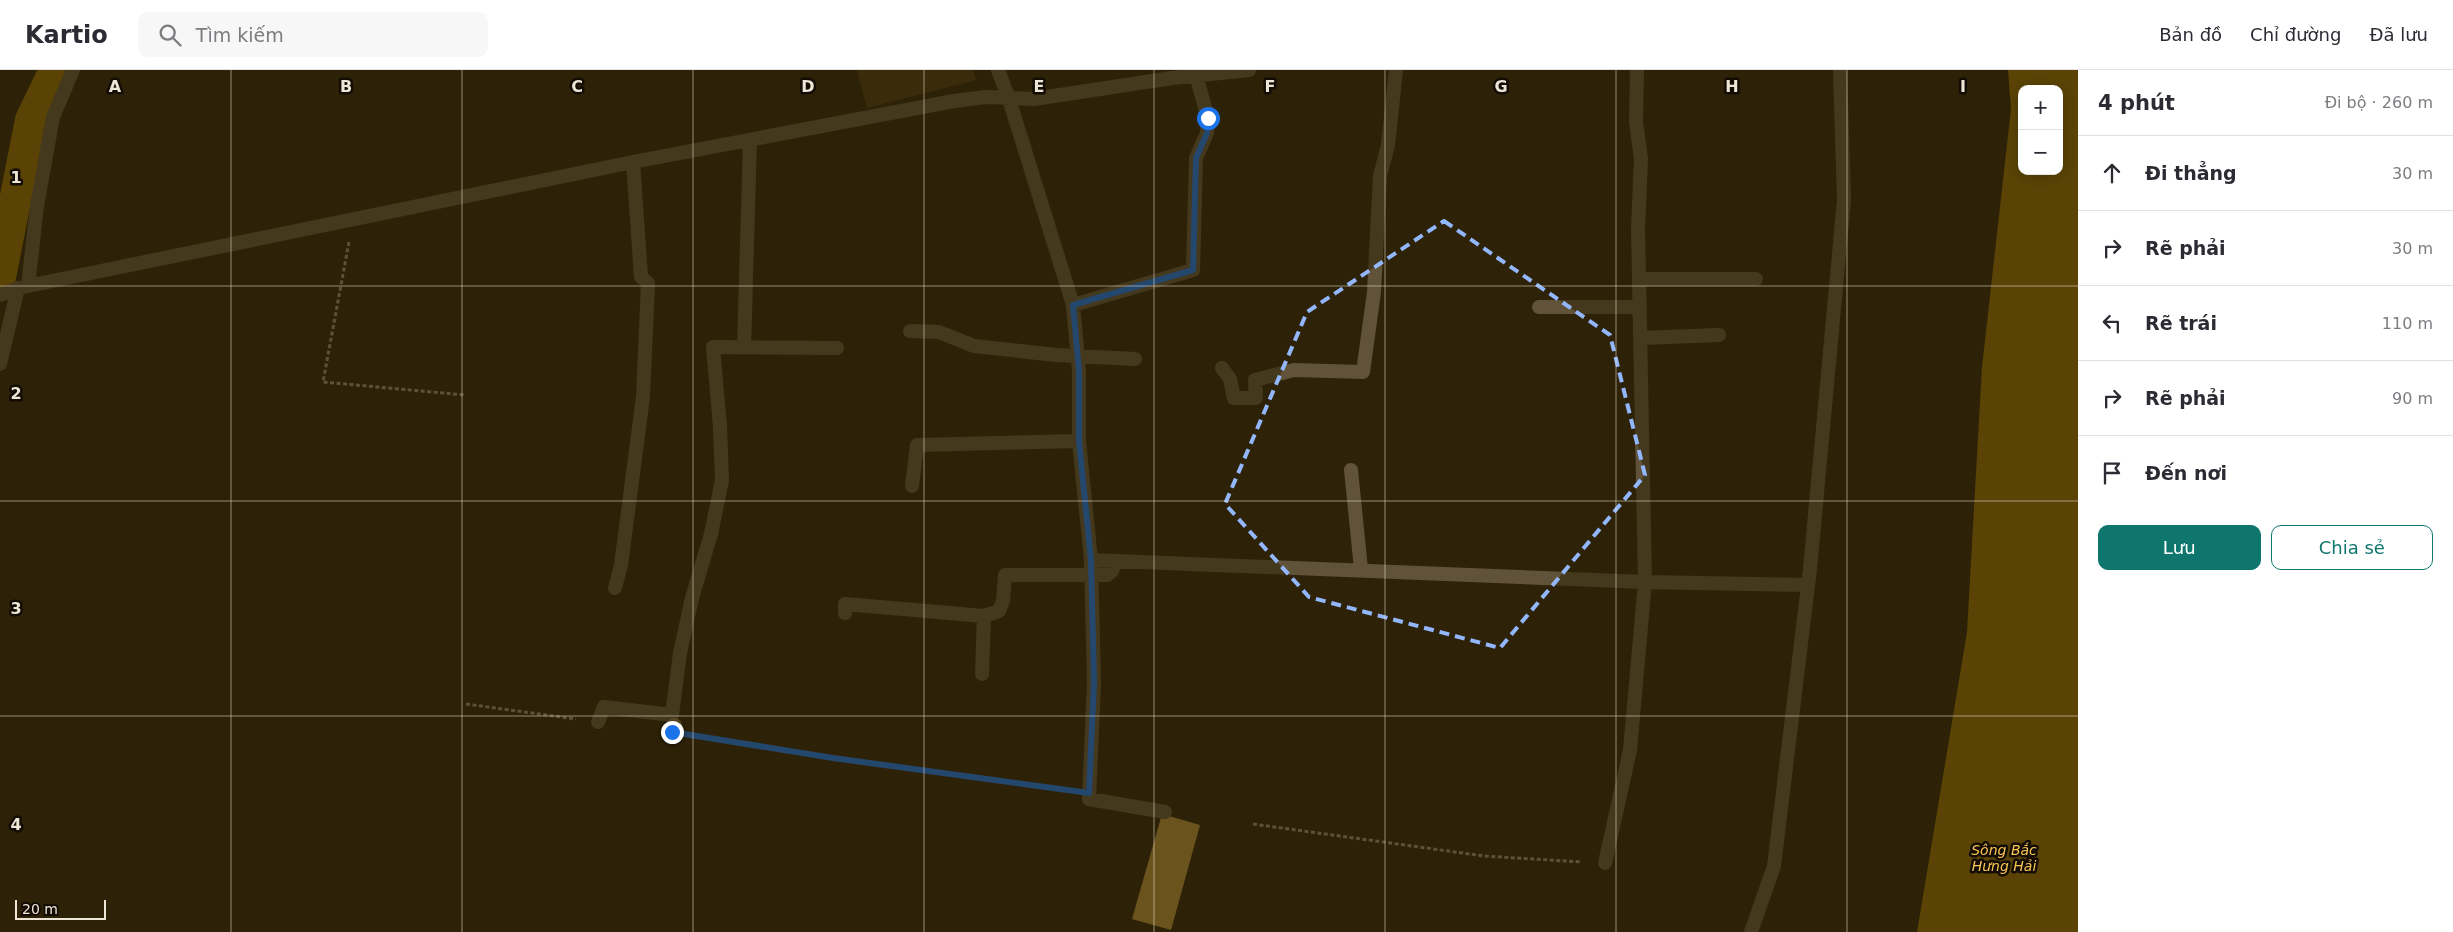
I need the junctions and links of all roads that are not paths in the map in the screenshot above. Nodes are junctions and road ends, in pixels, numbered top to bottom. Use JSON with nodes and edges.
{"nodes":[{"id":1,"x":73,"y":70,"type":"edge"},
{"id":2,"x":998,"y":70,"type":"edge"},
{"id":3,"x":1249,"y":70,"type":"edge"},
{"id":4,"x":1396,"y":70,"type":"edge"},
{"id":5,"x":1638,"y":70,"type":"edge"},
{"id":6,"x":1840,"y":70,"type":"edge"},
{"id":7,"x":1196,"y":75,"type":"junction"},
{"id":8,"x":1146,"y":76,"type":"edge"},
{"id":9,"x":1009,"y":99,"type":"junction"},
{"id":10,"x":750,"y":141,"type":"junction"},
{"id":11,"x":634,"y":162,"type":"junction"},
{"id":12,"x":1640,"y":279,"type":"junction"},
{"id":13,"x":1756,"y":279,"type":"dead end"},
{"id":14,"x":23,"y":287,"type":"junction"},
{"id":15,"x":0,"y":295,"type":"edge"},
{"id":16,"x":1073,"y":305,"type":"junction"},
{"id":17,"x":1539,"y":307,"type":"dead end"},
{"id":18,"x":1640,"y":307,"type":"junction"},
{"id":19,"x":910,"y":331,"type":"dead end"},
{"id":20,"x":1720,"y":335,"type":"dead end"},
{"id":21,"x":1641,"y":338,"type":"junction"},
{"id":22,"x":744,"y":348,"type":"junction"},
{"id":23,"x":837,"y":348,"type":"dead end"},
{"id":24,"x":1078,"y":356,"type":"junction"},
{"id":25,"x":1135,"y":359,"type":"dead end"},
{"id":26,"x":0,"y":364,"type":"edge"},
{"id":27,"x":1222,"y":368,"type":"dead end"},
{"id":28,"x":1079,"y":441,"type":"junction"},
{"id":29,"x":1351,"y":470,"type":"dead end"},
{"id":30,"x":912,"y":486,"type":"dead end"},
{"id":31,"x":1091,"y":560,"type":"junction"},
{"id":32,"x":1115,"y":561,"type":"junction"},
{"id":33,"x":1361,"y":569,"type":"junction"},
{"id":34,"x":1092,"y":576,"type":"junction"},
{"id":35,"x":1646,"y":582,"type":"junction"},
{"id":36,"x":1808,"y":585,"type":"junction"},
{"id":37,"x":615,"y":588,"type":"dead end"},
{"id":38,"x":845,"y":613,"type":"dead end"},
{"id":39,"x":984,"y":616,"type":"junction"},
{"id":40,"x":982,"y":674,"type":"dead end"},
{"id":41,"x":598,"y":722,"type":"road end"},
{"id":42,"x":1165,"y":812,"type":"dead end"},
{"id":43,"x":1605,"y":863,"type":"road end"},
{"id":44,"x":1751,"y":932,"type":"edge"}],
"edges":[{"from":1,"to":14,"type":"street"},
{"from":2,"to":9,"type":"street"},
{"from":3,"to":7,"type":"street"},
{"from":4,"to":27,"type":"street"},
{"from":5,"to":12,"type":"street"},
{"from":6,"to":36,"type":"street"},
{"from":7,"to":8,"type":"street"},
{"from":7,"to":16,"type":"street"},
{"from":8,"to":9,"type":"street"},
{"from":9,"to":10,"type":"street"},
{"from":9,"to":16,"type":"street"},
{"from":10,"to":11,"type":"street"},
{"from":10,"to":22,"type":"street"},
{"from":11,"to":14,"type":"street"},
{"from":11,"to":37,"type":"street"},
{"from":12,"to":13,"type":"street"},
{"from":12,"to":18,"type":"street"},
{"from":14,"to":15,"type":"street"},
{"from":14,"to":26,"type":"street"},
{"from":16,"to":24,"type":"street"},
{"from":17,"to":18,"type":"street"},
{"from":18,"to":21,"type":"street"},
{"from":19,"to":24,"type":"street"},
{"from":20,"to":21,"type":"street"},
{"from":21,"to":35,"type":"street"},
{"from":22,"to":23,"type":"street"},
{"from":22,"to":41,"type":"street"},
{"from":24,"to":25,"type":"street"},
{"from":24,"to":28,"type":"street"},
{"from":28,"to":30,"type":"street"},
{"from":28,"to":31,"type":"street"},
{"from":29,"to":33,"type":"street"},
{"from":31,"to":32,"type":"street"},
{"from":31,"to":34,"type":"street"},
{"from":32,"to":33,"type":"street"},
{"from":32,"to":34,"type":"street"},
{"from":33,"to":35,"type":"street"},
{"from":34,"to":39,"type":"street"},
{"from":34,"to":42,"type":"street"},
{"from":35,"to":36,"type":"street"},
{"from":35,"to":43,"type":"street"},
{"from":36,"to":44,"type":"street"},
{"from":38,"to":39,"type":"street"},
{"from":39,"to":40,"type":"street"}]}
